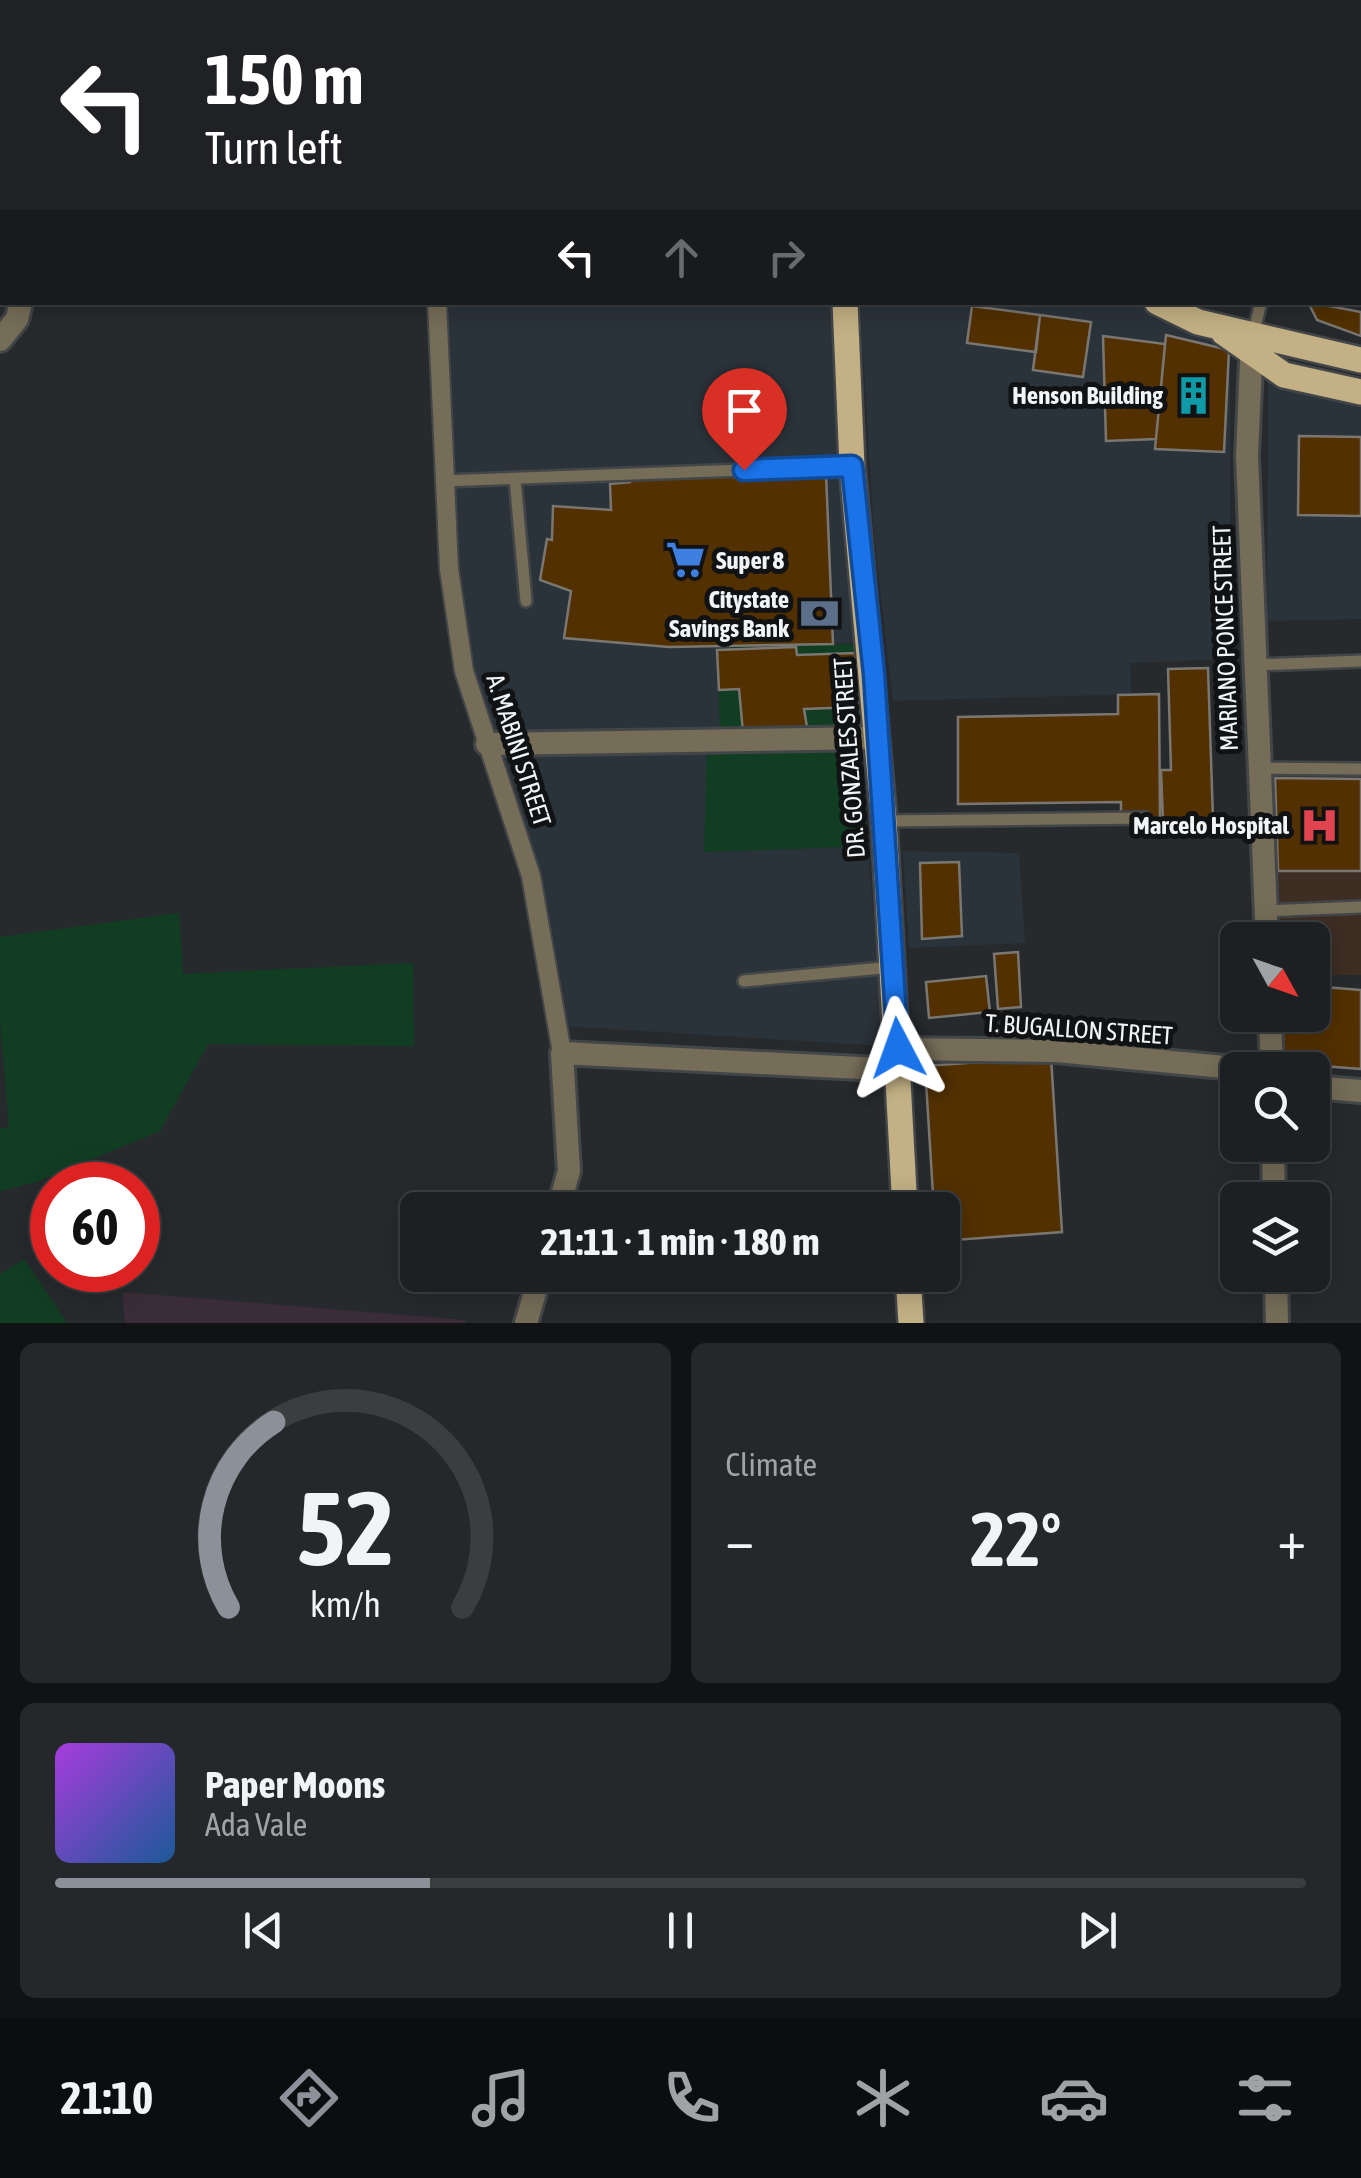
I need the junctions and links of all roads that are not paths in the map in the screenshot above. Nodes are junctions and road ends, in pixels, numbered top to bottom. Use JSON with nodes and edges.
{"nodes":[{"id":1,"x":20,"y":305,"type":"edge"},
{"id":2,"x":437,"y":305,"type":"edge"},
{"id":3,"x":845,"y":305,"type":"edge"},
{"id":4,"x":1164,"y":305,"type":"edge"},
{"id":5,"x":1260,"y":305,"type":"edge"},
{"id":6,"x":0,"y":340,"type":"edge"},
{"id":7,"x":1252,"y":343,"type":"junction"},
{"id":8,"x":1361,"y":360,"type":"edge"},
{"id":9,"x":1361,"y":392,"type":"edge"},
{"id":10,"x":852,"y":466,"type":"junction"},
{"id":11,"x":516,"y":479,"type":"junction"},
{"id":12,"x":443,"y":481,"type":"junction"},
{"id":13,"x":526,"y":601,"type":"dead end"},
{"id":14,"x":1361,"y":660,"type":"edge"},
{"id":15,"x":1253,"y":665,"type":"junction"},
{"id":16,"x":876,"y":738,"type":"junction"},
{"id":17,"x":487,"y":744,"type":"junction"},
{"id":18,"x":1256,"y":768,"type":"junction"},
{"id":19,"x":1361,"y":769,"type":"edge"},
{"id":20,"x":1145,"y":818,"type":"dead end"},
{"id":21,"x":884,"y":821,"type":"junction"},
{"id":22,"x":1361,"y":907,"type":"edge"},
{"id":23,"x":1265,"y":910,"type":"junction"},
{"id":24,"x":1266,"y":922,"type":"edge"},
{"id":25,"x":893,"y":967,"type":"junction"},
{"id":26,"x":744,"y":981,"type":"dead end"},
{"id":27,"x":562,"y":1053,"type":"junction"},
{"id":28,"x":899,"y":1059,"type":"junction"},
{"id":29,"x":1220,"y":1067,"type":"edge"},
{"id":30,"x":1330,"y":1088,"type":"edge"},
{"id":31,"x":1361,"y":1091,"type":"edge"},
{"id":32,"x":563,"y":1192,"type":"edge"},
{"id":33,"x":904,"y":1192,"type":"edge"},
{"id":34,"x":535,"y":1292,"type":"edge"},
{"id":35,"x":909,"y":1292,"type":"edge"},
{"id":36,"x":1276,"y":1292,"type":"edge"},
{"id":37,"x":526,"y":1323,"type":"edge"},
{"id":38,"x":911,"y":1323,"type":"edge"},
{"id":39,"x":1277,"y":1323,"type":"edge"}],
"edges":[{"from":1,"to":6,"type":"street"},
{"from":2,"to":12,"type":"street","name":"A. MABINI STREET"},
{"from":3,"to":10,"type":"main road","name":"DR. GONZALES STREET"},
{"from":4,"to":7,"type":"main road"},
{"from":5,"to":7,"type":"lane"},
{"from":7,"to":8,"type":"main road"},
{"from":7,"to":9,"type":"main road"},
{"from":7,"to":15,"type":"street","name":"MARIANO PONCE STREET"},
{"from":10,"to":11,"type":"lane"},
{"from":10,"to":16,"type":"main road","name":"DR. GONZALES STREET"},
{"from":11,"to":12,"type":"lane"},
{"from":11,"to":13,"type":"lane"},
{"from":12,"to":17,"type":"street","name":"A. MABINI STREET"},
{"from":14,"to":15,"type":"lane"},
{"from":15,"to":18,"type":"street","name":"MARIANO PONCE STREET"},
{"from":16,"to":17,"type":"street"},
{"from":16,"to":21,"type":"main road","name":"DR. GONZALES STREET"},
{"from":17,"to":27,"type":"street","name":"A. MABINI STREET"},
{"from":18,"to":19,"type":"lane"},
{"from":18,"to":23,"type":"street","name":"MARIANO PONCE STREET"},
{"from":20,"to":21,"type":"lane"},
{"from":21,"to":25,"type":"main road","name":"DR. GONZALES STREET"},
{"from":22,"to":23,"type":"lane"},
{"from":23,"to":24,"type":"street","name":"MARIANO PONCE STREET"},
{"from":25,"to":26,"type":"lane"},
{"from":25,"to":28,"type":"main road","name":"DR. GONZALES STREET"},
{"from":27,"to":28,"type":"street","name":"T. BUGALLON STREET"},
{"from":27,"to":32,"type":"street","name":"A. MABINI STREET"},
{"from":28,"to":29,"type":"street","name":"T. BUGALLON STREET"},
{"from":28,"to":33,"type":"main road","name":"DR. GONZALES STREET"},
{"from":30,"to":31,"type":"street"},
{"from":34,"to":37,"type":"street"},
{"from":35,"to":38,"type":"main road"},
{"from":36,"to":39,"type":"street"}]}
